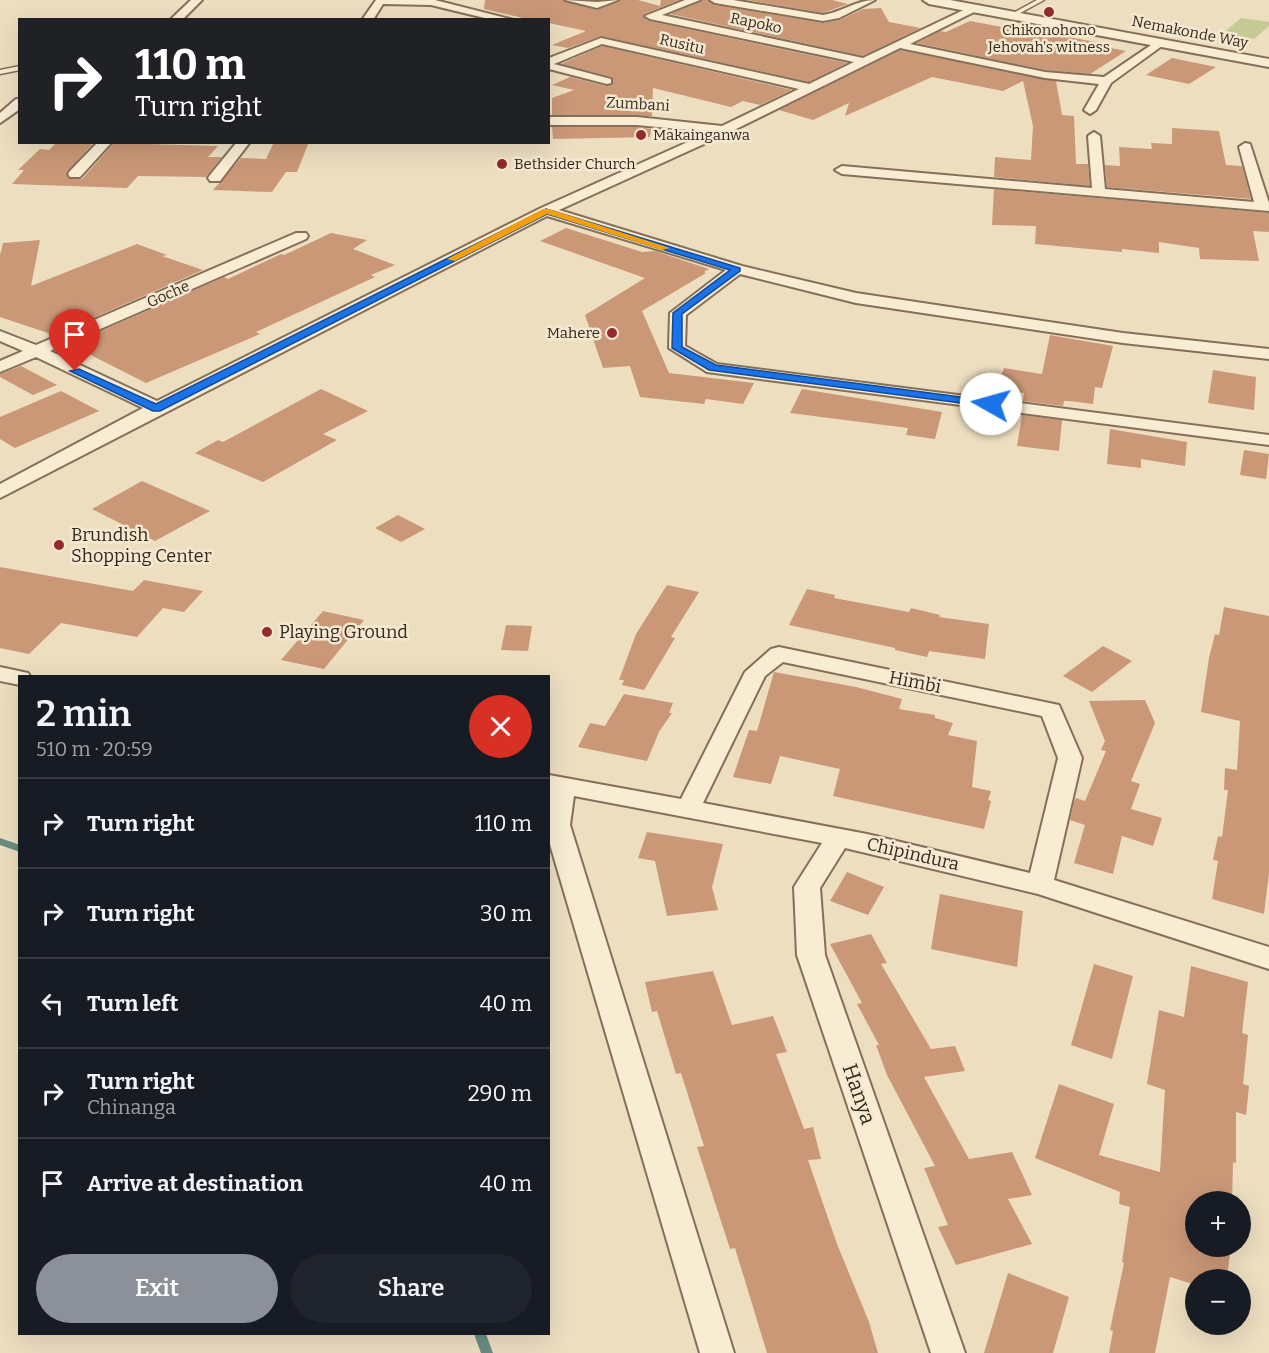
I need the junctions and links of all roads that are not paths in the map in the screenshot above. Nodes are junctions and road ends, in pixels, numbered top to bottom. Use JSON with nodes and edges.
{"nodes":[{"id":1,"x":197,"y":0,"type":"edge"},
{"id":2,"x":381,"y":0,"type":"edge"},
{"id":3,"x":570,"y":0,"type":"edge"},
{"id":4,"x":613,"y":0,"type":"edge"},
{"id":5,"x":696,"y":0,"type":"edge"},
{"id":6,"x":716,"y":0,"type":"edge"},
{"id":7,"x":870,"y":0,"type":"edge"},
{"id":8,"x":929,"y":0,"type":"edge"},
{"id":9,"x":1041,"y":0,"type":"edge"},
{"id":10,"x":972,"y":9,"type":"junction"},
{"id":11,"x":1011,"y":16,"type":"junction"},
{"id":12,"x":178,"y":18,"type":"edge"},
{"id":13,"x":368,"y":18,"type":"edge"},
{"id":14,"x":500,"y":18,"type":"edge"},
{"id":15,"x":1161,"y":43,"type":"junction"},
{"id":16,"x":900,"y":45,"type":"junction"},
{"id":17,"x":867,"y":62,"type":"junction"},
{"id":18,"x":1269,"y":63,"type":"edge"},
{"id":19,"x":550,"y":64,"type":"edge"},
{"id":20,"x":550,"y":64,"type":"edge"},
{"id":21,"x":18,"y":68,"type":"edge"},
{"id":22,"x":0,"y":72,"type":"edge"},
{"id":23,"x":607,"y":81,"type":"dead end"},
{"id":24,"x":1106,"y":81,"type":"junction"},
{"id":25,"x":812,"y":88,"type":"junction"},
{"id":26,"x":16,"y":97,"type":"edge"},
{"id":27,"x":1090,"y":110,"type":"dead end"},
{"id":28,"x":0,"y":118,"type":"edge"},
{"id":29,"x":550,"y":121,"type":"edge"},
{"id":30,"x":724,"y":130,"type":"junction"},
{"id":31,"x":1094,"y":136,"type":"dead end"},
{"id":32,"x":104,"y":144,"type":"edge"},
{"id":33,"x":242,"y":144,"type":"edge"},
{"id":34,"x":1245,"y":147,"type":"dead end"},
{"id":35,"x":842,"y":170,"type":"dead end"},
{"id":36,"x":75,"y":174,"type":"dead end"},
{"id":37,"x":215,"y":178,"type":"dead end"},
{"id":38,"x":1099,"y":192,"type":"junction"},
{"id":39,"x":1265,"y":207,"type":"edge"},
{"id":40,"x":546,"y":211,"type":"junction"},
{"id":41,"x":301,"y":236,"type":"dead end"},
{"id":42,"x":736,"y":270,"type":"junction"},
{"id":43,"x":0,"y":336,"type":"edge"},
{"id":44,"x":34,"y":352,"type":"junction"},
{"id":45,"x":1269,"y":354,"type":"edge"},
{"id":46,"x":0,"y":367,"type":"edge"},
{"id":47,"x":157,"y":408,"type":"junction"},
{"id":48,"x":1269,"y":441,"type":"edge"},
{"id":49,"x":0,"y":492,"type":"edge"},
{"id":50,"x":0,"y":674,"type":"edge"},
{"id":51,"x":18,"y":678,"type":"edge"},
{"id":52,"x":556,"y":784,"type":"edge"},
{"id":53,"x":688,"y":809,"type":"junction"},
{"id":54,"x":839,"y":837,"type":"junction"},
{"id":55,"x":1040,"y":885,"type":"junction"},
{"id":56,"x":1269,"y":958,"type":"edge"},
{"id":57,"x":717,"y":1353,"type":"edge"},
{"id":58,"x":948,"y":1353,"type":"edge"}],
"edges":[{"from":1,"to":12,"type":"street"},
{"from":2,"to":13,"type":"street"},
{"from":2,"to":14,"type":"street"},
{"from":3,"to":4,"type":"street"},
{"from":5,"to":17,"type":"street","name":"Rapoko"},
{"from":6,"to":7,"type":"street","name":"Rapoko"},
{"from":8,"to":10,"type":"street","name":"Nemakonde Way"},
{"from":9,"to":11,"type":"lane"},
{"from":10,"to":11,"type":"street","name":"Nemakonde Way"},
{"from":10,"to":16,"type":"street"},
{"from":11,"to":15,"type":"street","name":"Nemakonde Way"},
{"from":15,"to":18,"type":"street","name":"Nemakonde Way"},
{"from":15,"to":24,"type":"street"},
{"from":16,"to":17,"type":"street"},
{"from":16,"to":24,"type":"street"},
{"from":17,"to":25,"type":"street"},
{"from":19,"to":25,"type":"street","name":"Rusitu"},
{"from":20,"to":23,"type":"street","name":"Rusitu"},
{"from":21,"to":22,"type":"lane"},
{"from":24,"to":27,"type":"street"},
{"from":25,"to":30,"type":"street"},
{"from":26,"to":28,"type":"street"},
{"from":29,"to":30,"type":"street","name":"Zumbani"},
{"from":30,"to":40,"type":"street"},
{"from":31,"to":38,"type":"street"},
{"from":32,"to":36,"type":"street"},
{"from":33,"to":37,"type":"street"},
{"from":34,"to":39,"type":"street"},
{"from":35,"to":38,"type":"street"},
{"from":38,"to":39,"type":"street"},
{"from":40,"to":42,"type":"street"},
{"from":40,"to":47,"type":"street"},
{"from":41,"to":44,"type":"street","name":"Goche"},
{"from":42,"to":45,"type":"street"},
{"from":42,"to":48,"type":"street"},
{"from":43,"to":44,"type":"street"},
{"from":44,"to":46,"type":"street","name":"Goche"},
{"from":44,"to":47,"type":"street"},
{"from":47,"to":49,"type":"street"},
{"from":50,"to":51,"type":"street"},
{"from":52,"to":53,"type":"street","name":"Chipindura"},
{"from":52,"to":57,"type":"street"},
{"from":53,"to":54,"type":"street","name":"Chipindura"},
{"from":53,"to":55,"type":"street","name":"Himbi"},
{"from":54,"to":55,"type":"street","name":"Chipindura"},
{"from":54,"to":58,"type":"street","name":"Hanya"},
{"from":55,"to":56,"type":"street","name":"Chipindura"}]}
